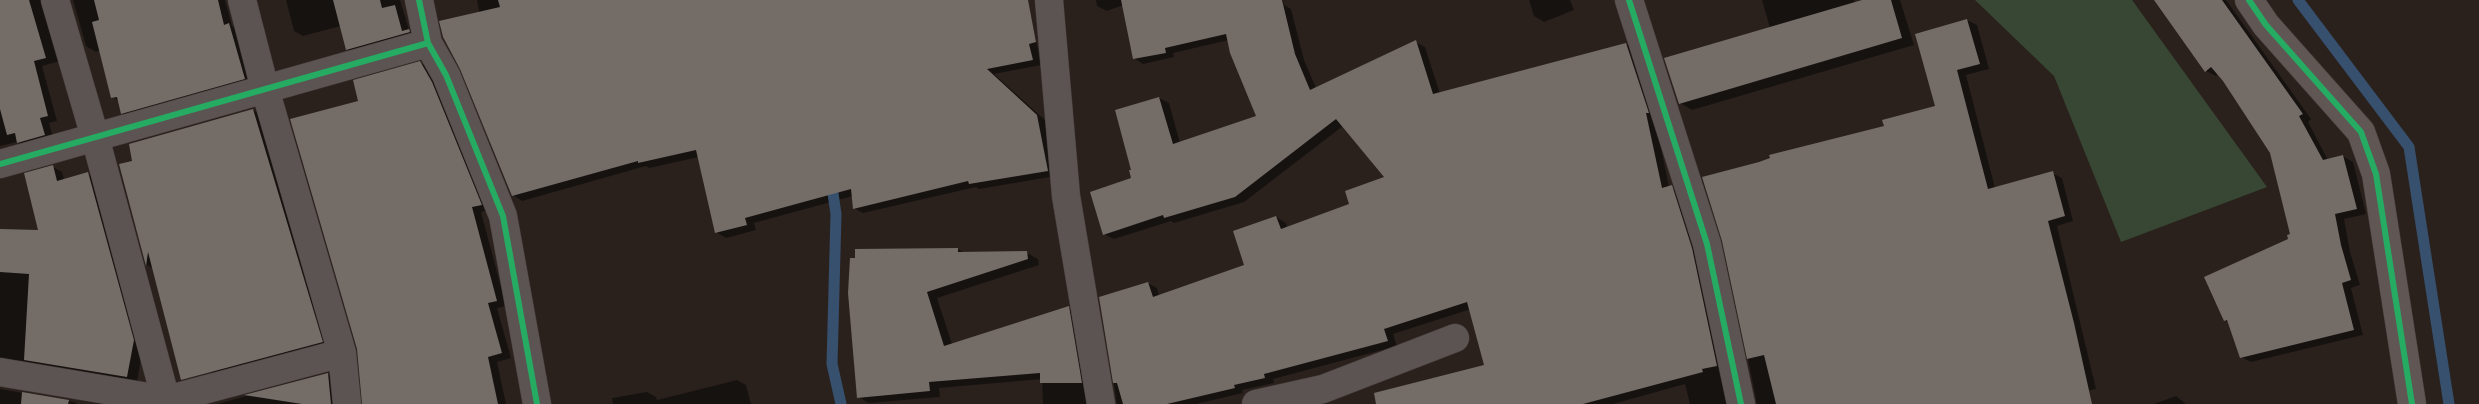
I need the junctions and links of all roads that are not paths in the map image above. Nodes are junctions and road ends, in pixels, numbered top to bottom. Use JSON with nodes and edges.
{"nodes":[{"id":1,"x":55,"y":0,"type":"edge"},
{"id":2,"x":242,"y":0,"type":"edge"},
{"id":3,"x":419,"y":0,"type":"edge"},
{"id":4,"x":1049,"y":0,"type":"edge"},
{"id":5,"x":1629,"y":0,"type":"edge"},
{"id":6,"x":2249,"y":0,"type":"edge"},
{"id":7,"x":428,"y":43,"type":"junction"},
{"id":8,"x":266,"y":90,"type":"junction"},
{"id":9,"x":95,"y":137,"type":"junction"},
{"id":10,"x":0,"y":164,"type":"edge"},
{"id":11,"x":1455,"y":338,"type":"dead end"},
{"id":12,"x":342,"y":353,"type":"junction"},
{"id":13,"x":0,"y":372,"type":"edge"},
{"id":14,"x":166,"y":400,"type":"junction"},
{"id":15,"x":348,"y":404,"type":"edge"},
{"id":16,"x":537,"y":404,"type":"edge"},
{"id":17,"x":1101,"y":404,"type":"edge"},
{"id":18,"x":1256,"y":404,"type":"edge"},
{"id":19,"x":1741,"y":404,"type":"edge"},
{"id":20,"x":2412,"y":404,"type":"edge"}],
"edges":[{"from":1,"to":9,"type":"street"},
{"from":2,"to":8,"type":"street"},
{"from":3,"to":7,"type":"street"},
{"from":4,"to":17,"type":"street"},
{"from":5,"to":19,"type":"street"},
{"from":6,"to":20,"type":"street"},
{"from":7,"to":8,"type":"street"},
{"from":7,"to":16,"type":"street"},
{"from":8,"to":9,"type":"street"},
{"from":8,"to":12,"type":"street"},
{"from":9,"to":10,"type":"street"},
{"from":9,"to":14,"type":"street"},
{"from":11,"to":18,"type":"street"},
{"from":12,"to":14,"type":"street"},
{"from":12,"to":15,"type":"street"},
{"from":13,"to":14,"type":"street"}]}
